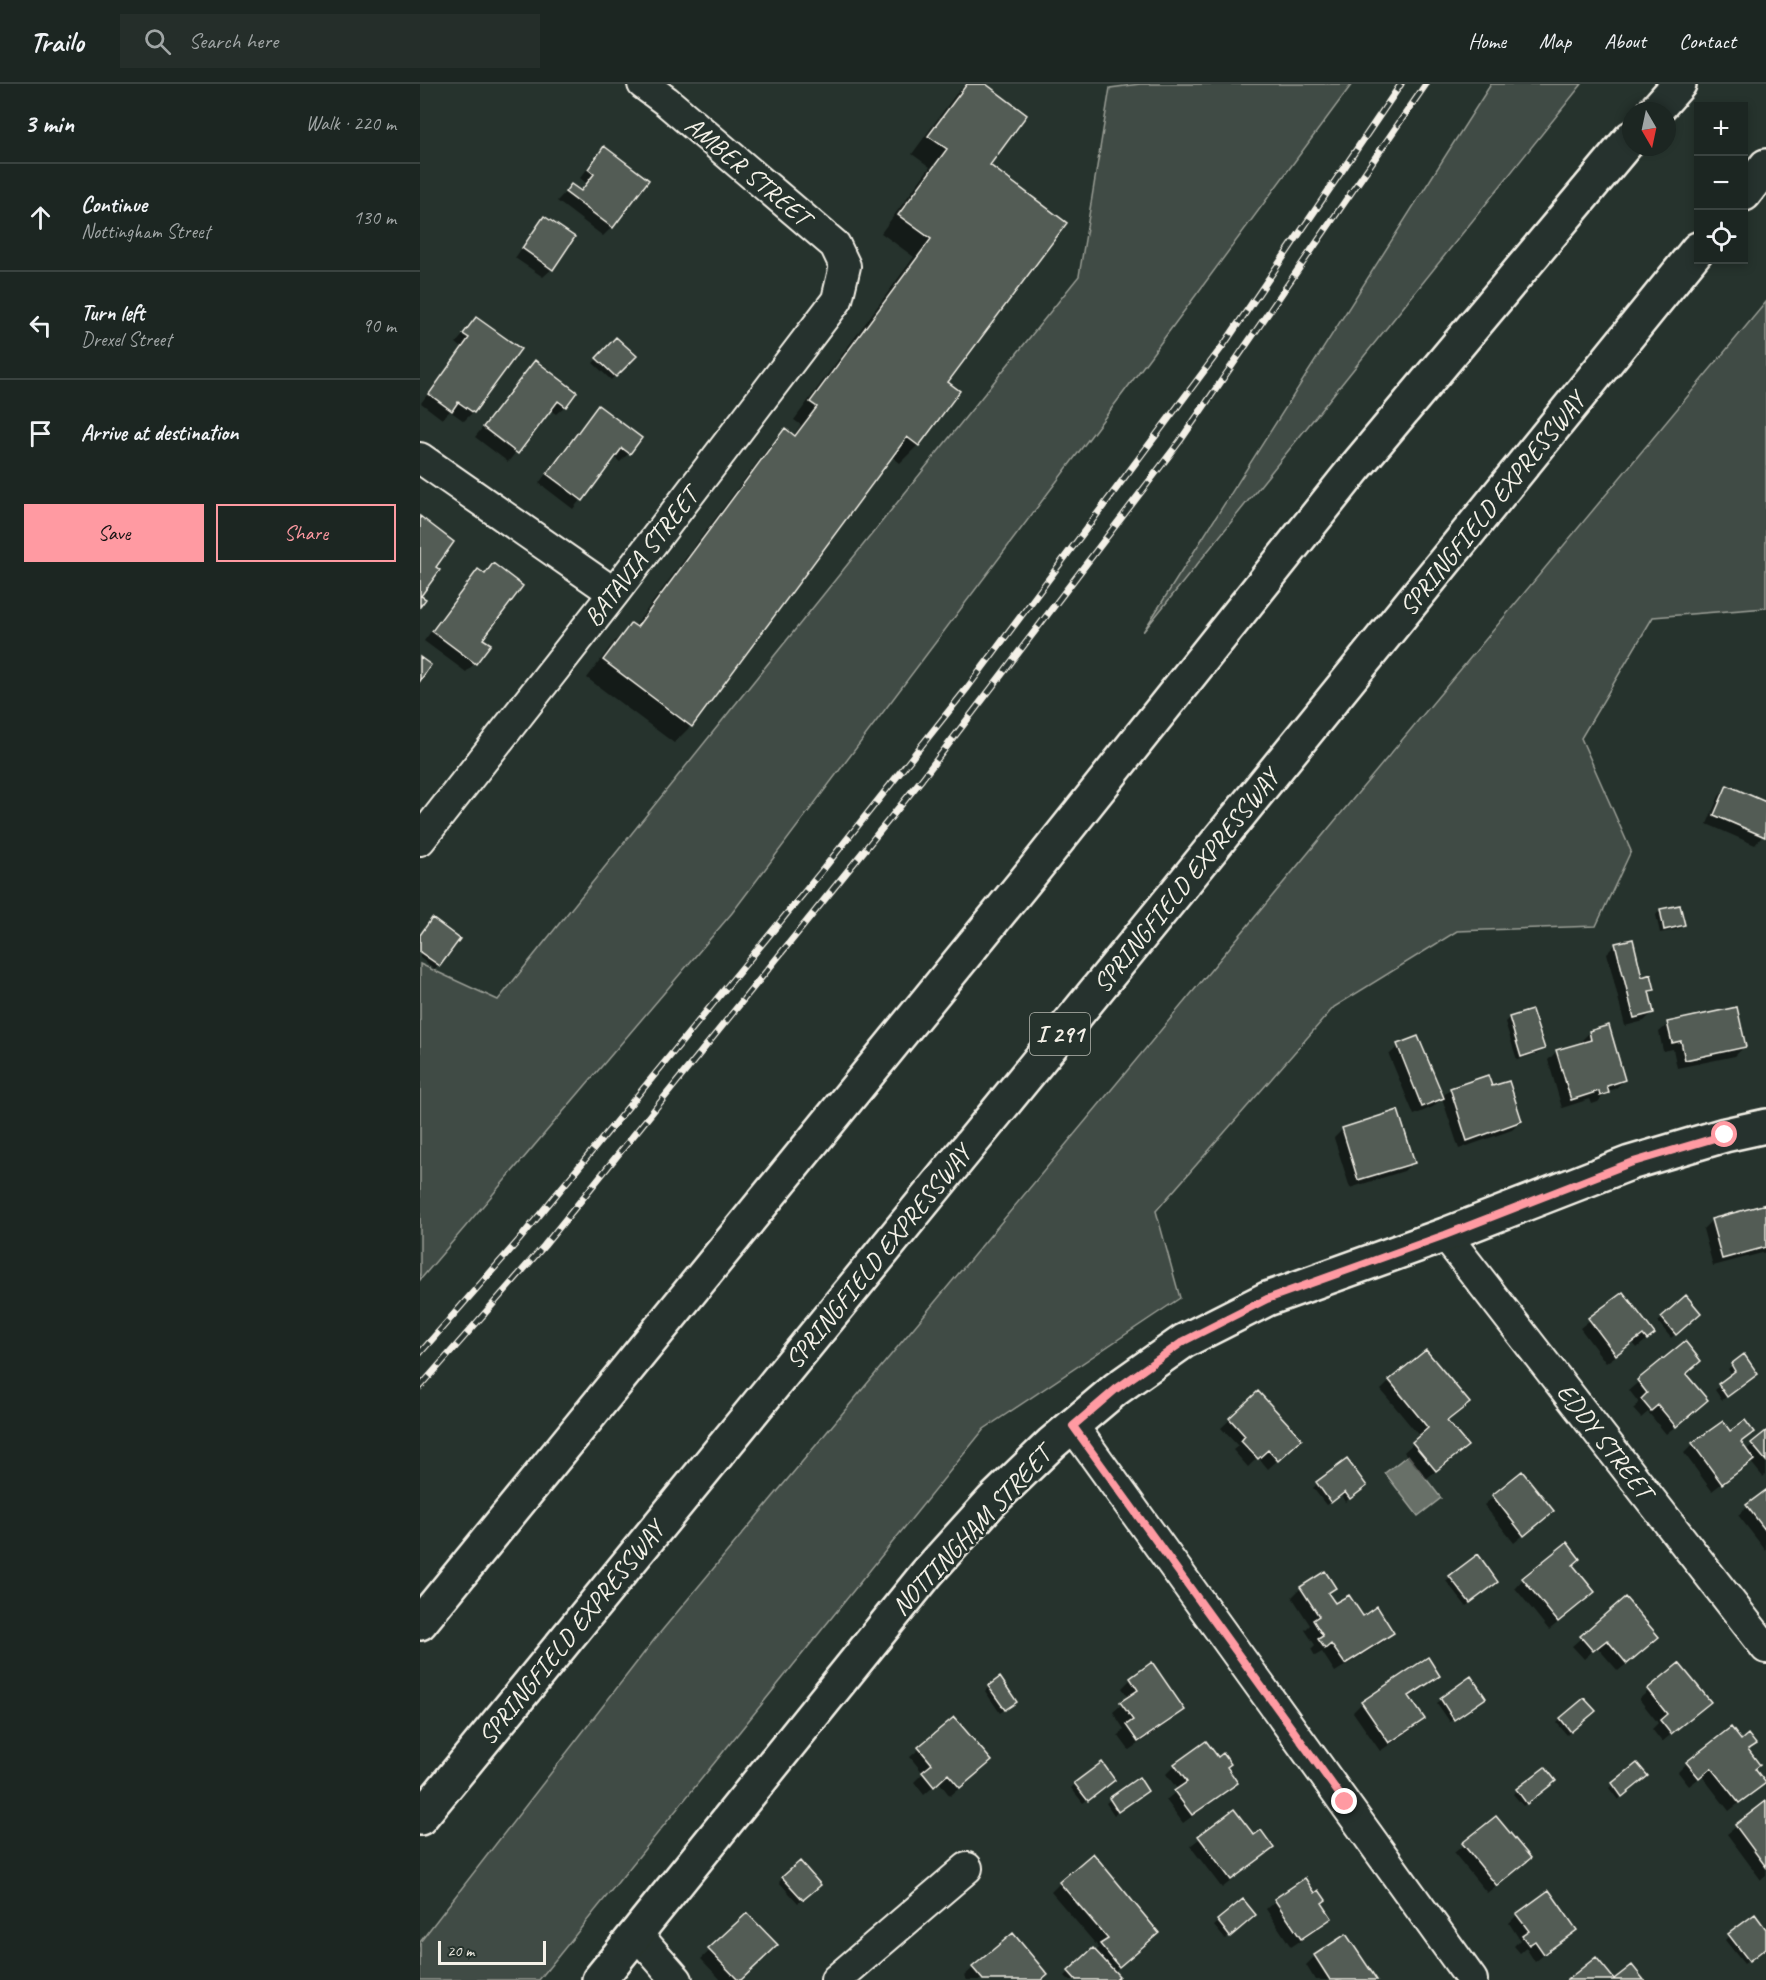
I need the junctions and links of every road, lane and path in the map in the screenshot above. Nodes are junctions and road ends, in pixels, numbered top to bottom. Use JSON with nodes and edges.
{"nodes":[{"id":1,"x":643,"y":84,"type":"edge"},
{"id":2,"x":1679,"y":84,"type":"edge"},
{"id":3,"x":1663,"y":102,"type":"edge"},
{"id":4,"x":1622,"y":149,"type":"edge"},
{"id":5,"x":1766,"y":166,"type":"edge"},
{"id":6,"x":1748,"y":188,"type":"edge"},
{"id":7,"x":1694,"y":254,"type":"edge"},
{"id":8,"x":845,"y":266,"type":"joint"},
{"id":9,"x":420,"y":458,"type":"edge"},
{"id":10,"x":614,"y":592,"type":"junction"},
{"id":11,"x":420,"y":840,"type":"edge"},
{"id":12,"x":1766,"y":1126,"type":"edge"},
{"id":13,"x":1445,"y":1235,"type":"junction"},
{"id":14,"x":1073,"y":1426,"type":"junction"},
{"id":15,"x":420,"y":1623,"type":"edge"},
{"id":16,"x":1766,"y":1648,"type":"edge"},
{"id":17,"x":420,"y":1818,"type":"edge"},
{"id":18,"x":967,"y":1868,"type":"dead end"},
{"id":19,"x":636,"y":1933,"type":"junction"},
{"id":20,"x":599,"y":1980,"type":"edge"},
{"id":21,"x":677,"y":1980,"type":"edge"},
{"id":22,"x":836,"y":1980,"type":"edge"},
{"id":23,"x":1472,"y":1980,"type":"edge"}],
"edges":[{"from":1,"to":8,"type":"street","name":"AMBER STREET"},
{"from":2,"to":3,"type":"main road"},
{"from":4,"to":15,"type":"main road"},
{"from":5,"to":6,"type":"main road"},
{"from":7,"to":17,"type":"main road","name":"SPRINGFIELD EXPRESSWAY","number":"I 291"},
{"from":8,"to":10,"type":"street","name":"BATAVIA STREET"},
{"from":9,"to":10,"type":"street"},
{"from":10,"to":11,"type":"street","name":"BATAVIA STREET"},
{"from":12,"to":13,"type":"main road","name":"NOTTINGHAM STREET"},
{"from":13,"to":14,"type":"main road","name":"NOTTINGHAM STREET"},
{"from":13,"to":16,"type":"street","name":"EDDY STREET"},
{"from":14,"to":19,"type":"main road","name":"NOTTINGHAM STREET"},
{"from":14,"to":23,"type":"street"},
{"from":18,"to":22,"type":"street"},
{"from":19,"to":20,"type":"main road","name":"NOTTINGHAM STREET"},
{"from":19,"to":21,"type":"street"}]}
